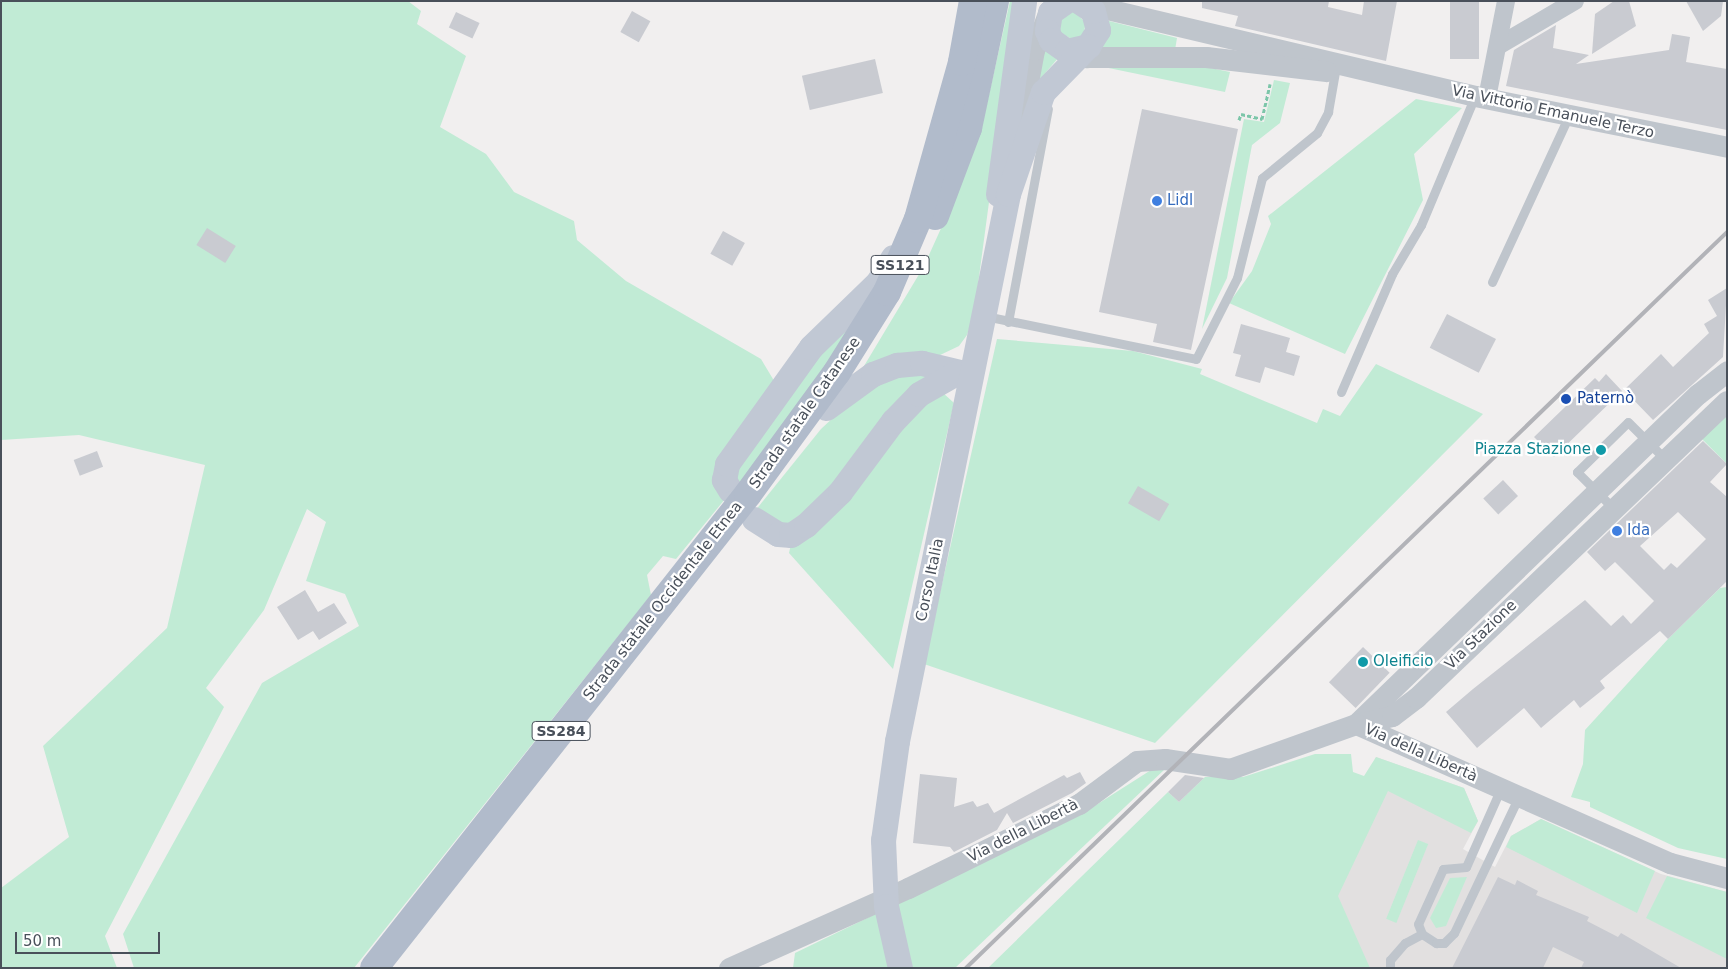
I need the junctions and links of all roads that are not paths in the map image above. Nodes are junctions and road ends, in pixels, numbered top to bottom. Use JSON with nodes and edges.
{"nodes":[{"id":1,"x":973,"y":1,"type":"edge"},
{"id":2,"x":995,"y":1,"type":"edge"},
{"id":3,"x":1024,"y":1,"type":"edge"},
{"id":4,"x":1506,"y":1,"type":"edge"},
{"id":5,"x":1575,"y":1,"type":"edge"},
{"id":6,"x":1069,"y":8,"type":"edge"},
{"id":7,"x":1498,"y":46,"type":"junction"},
{"id":8,"x":1077,"y":51,"type":"junction"},
{"id":9,"x":1335,"y":72,"type":"junction"},
{"id":10,"x":1053,"y":78,"type":"junction"},
{"id":11,"x":1415,"y":82,"type":"junction"},
{"id":12,"x":1481,"y":97,"type":"junction"},
{"id":13,"x":1569,"y":115,"type":"junction"},
{"id":14,"x":1727,"y":149,"type":"edge"},
{"id":15,"x":1008,"y":194,"type":"junction"},
{"id":16,"x":1492,"y":282,"type":"dead end"},
{"id":17,"x":987,"y":304,"type":"junction"},
{"id":18,"x":1008,"y":322,"type":"junction"},
{"id":19,"x":1727,"y":371,"type":"edge"},
{"id":20,"x":966,"y":374,"type":"junction"},
{"id":21,"x":1341,"y":392,"type":"dead end"},
{"id":22,"x":1727,"y":401,"type":"edge"},
{"id":23,"x":826,"y":408,"type":"junction"},
{"id":24,"x":1648,"y":442,"type":"junction"},
{"id":25,"x":1665,"y":459,"type":"junction"},
{"id":26,"x":1597,"y":492,"type":"junction"},
{"id":27,"x":744,"y":501,"type":"junction"},
{"id":28,"x":1614,"y":508,"type":"junction"},
{"id":29,"x":1356,"y":724,"type":"junction"},
{"id":30,"x":1510,"y":792,"type":"junction"},
{"id":31,"x":1727,"y":878,"type":"edge"},
{"id":32,"x":1422,"y":934,"type":"junction"},
{"id":33,"x":374,"y":968,"type":"edge"},
{"id":34,"x":729,"y":968,"type":"edge"},
{"id":35,"x":900,"y":968,"type":"edge"},
{"id":36,"x":1390,"y":968,"type":"edge"}],
"edges":[{"from":1,"to":27,"type":"main road","name":"Strada statale Catanese","number":"SS121"},
{"from":2,"to":23,"type":"main road","name":"Strada statale Catanese","number":"SS121"},
{"from":3,"to":17,"type":"main road"},
{"from":4,"to":7,"type":"street"},
{"from":5,"to":7,"type":"street"},
{"from":6,"to":8,"type":"main road"},
{"from":6,"to":8,"type":"main road"},
{"from":6,"to":11,"type":"street"},
{"from":6,"to":15,"type":"street"},
{"from":7,"to":12,"type":"street"},
{"from":8,"to":9,"type":"street"},
{"from":8,"to":10,"type":"main road","name":"Corso Italia"},
{"from":9,"to":11,"type":"street"},
{"from":9,"to":18,"type":"lane"},
{"from":10,"to":15,"type":"main road","name":"Corso Italia"},
{"from":10,"to":18,"type":"lane"},
{"from":11,"to":12,"type":"street","name":"Via Vittorio Emanuele Terzo"},
{"from":12,"to":13,"type":"street","name":"Via Vittorio Emanuele Terzo"},
{"from":12,"to":21,"type":"lane"},
{"from":13,"to":14,"type":"street","name":"Via Vittorio Emanuele Terzo"},
{"from":13,"to":16,"type":"lane"},
{"from":15,"to":17,"type":"main road","name":"Corso Italia"},
{"from":17,"to":18,"type":"lane"},
{"from":17,"to":20,"type":"main road","name":"Corso Italia"},
{"from":19,"to":24,"type":"street","name":"Via Stazione"},
{"from":20,"to":23,"type":"main road"},
{"from":20,"to":27,"type":"main road"},
{"from":20,"to":35,"type":"main road","name":"Corso Italia","bridge":true},
{"from":22,"to":25,"type":"street","name":"Via Stazione"},
{"from":23,"to":27,"type":"main road","name":"Strada statale Catanese","number":"SS121"},
{"from":24,"to":25,"type":"lane"},
{"from":24,"to":26,"type":"street","name":"Via Stazione"},
{"from":24,"to":26,"type":"lane"},
{"from":25,"to":28,"type":"street","name":"Via Stazione"},
{"from":26,"to":28,"type":"lane"},
{"from":26,"to":29,"type":"street","name":"Via Stazione"},
{"from":27,"to":33,"type":"main road","name":"Strada statale Occidentale Etnea","number":"SS284"},
{"from":28,"to":29,"type":"street","name":"Via Stazione"},
{"from":29,"to":30,"type":"street","name":"Via della Libertà"},
{"from":29,"to":34,"type":"street","name":"Via della Libertà"},
{"from":30,"to":31,"type":"street","name":"Via della Libertà"},
{"from":30,"to":32,"type":"lane"},
{"from":30,"to":32,"type":"lane"},
{"from":32,"to":36,"type":"lane"}]}
